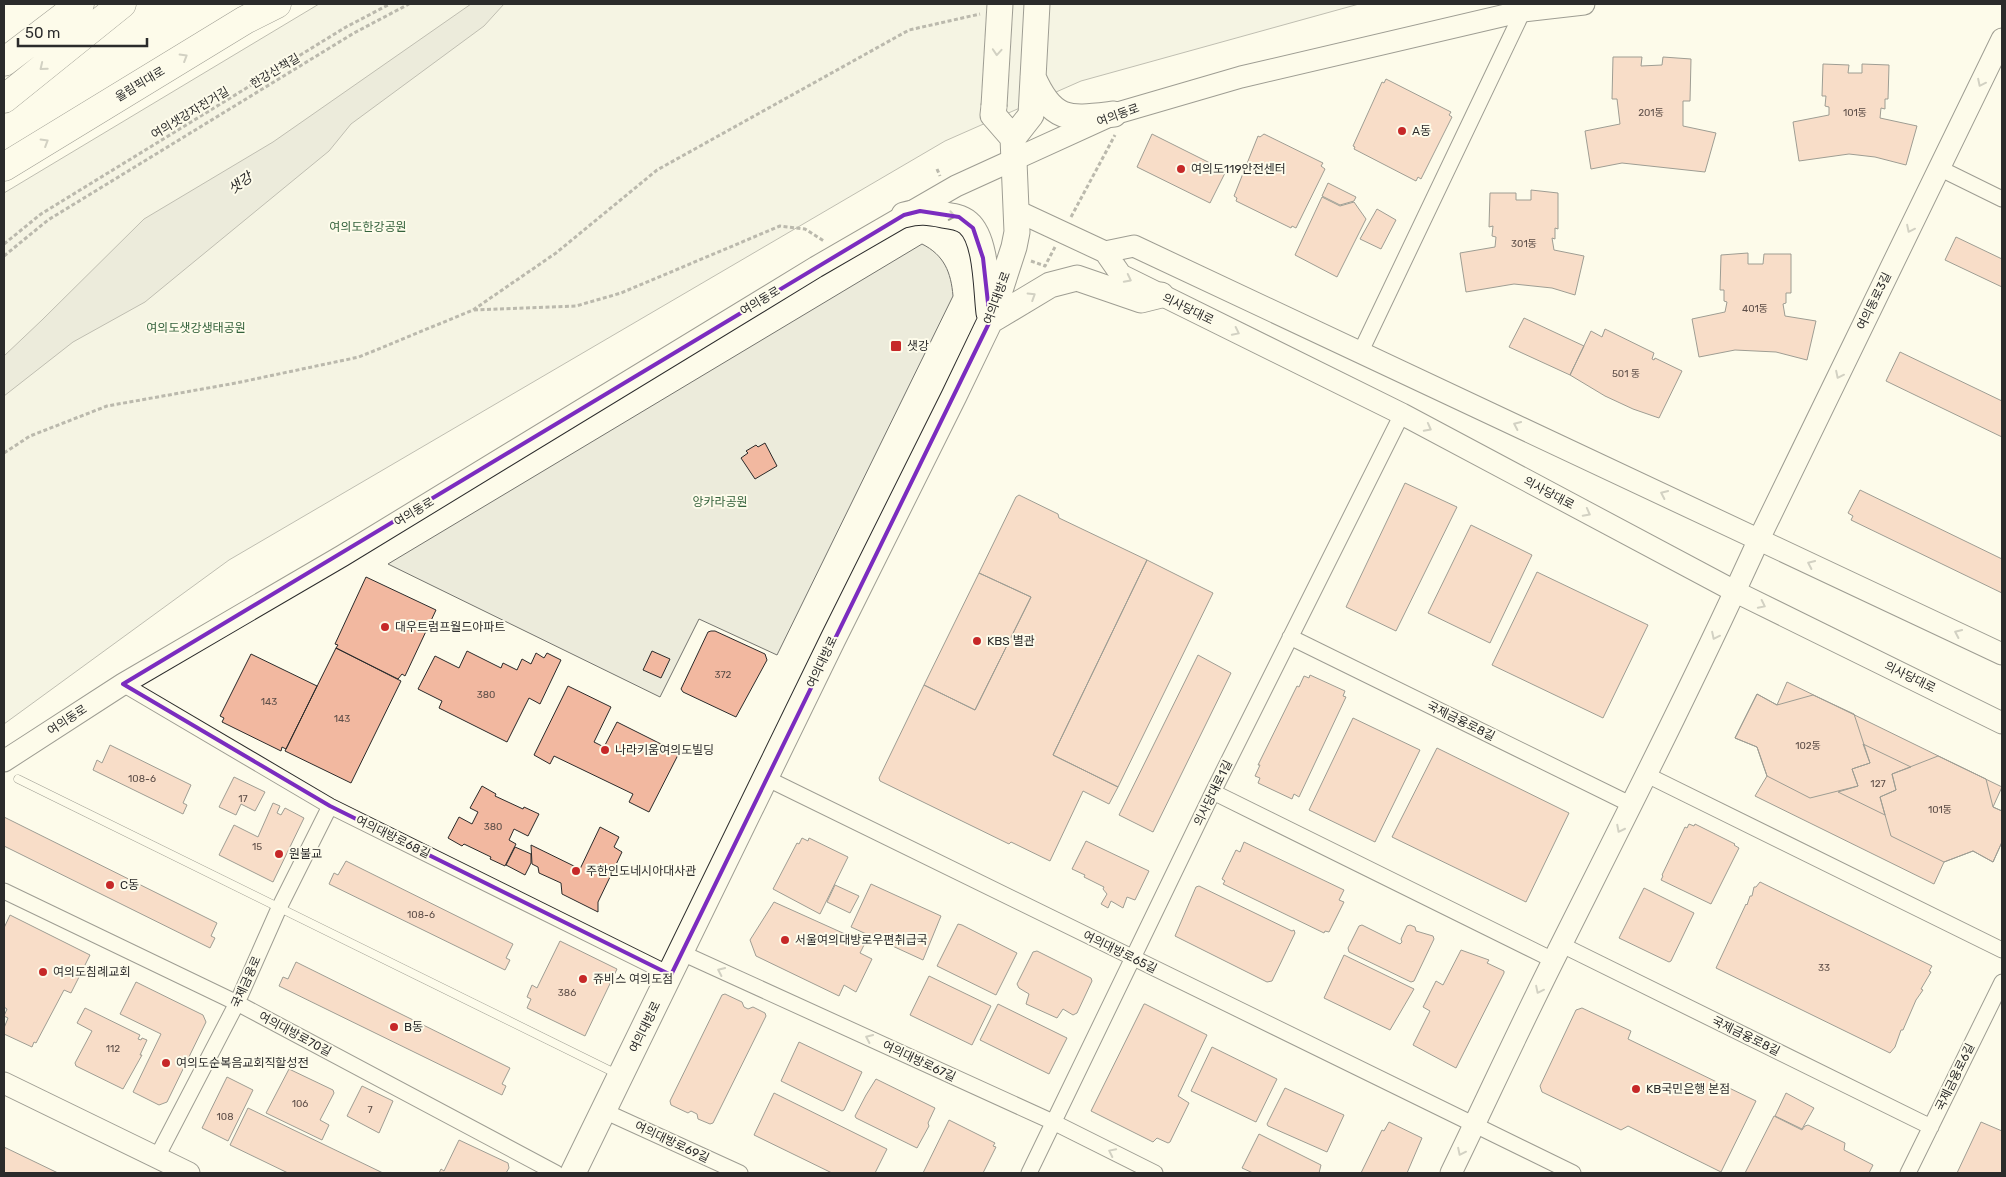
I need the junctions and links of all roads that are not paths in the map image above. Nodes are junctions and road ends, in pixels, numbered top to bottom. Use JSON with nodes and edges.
{"nodes":[{"id":1,"x":80,"y":4,"type":"edge"},
{"id":2,"x":122,"y":4,"type":"edge"},
{"id":3,"x":277,"y":4,"type":"edge"},
{"id":4,"x":1037,"y":4,"type":"edge"},
{"id":5,"x":1584,"y":4,"type":"edge"},
{"id":6,"x":992,"y":8,"type":"edge"},
{"id":7,"x":1523,"y":11,"type":"junction"},
{"id":8,"x":2002,"y":39,"type":"edge"},
{"id":9,"x":4,"y":62,"type":"edge"},
{"id":10,"x":1035,"y":88,"type":"junction"},
{"id":11,"x":4,"y":99,"type":"edge"},
{"id":12,"x":1116,"y":123,"type":"junction"},
{"id":13,"x":1014,"y":149,"type":"junction"},
{"id":14,"x":4,"y":167,"type":"edge"},
{"id":15,"x":1939,"y":168,"type":"junction"},
{"id":16,"x":2002,"y":199,"type":"edge"},
{"id":17,"x":1017,"y":211,"type":"junction"},
{"id":18,"x":904,"y":214,"type":"junction"},
{"id":19,"x":1105,"y":252,"type":"junction"},
{"id":20,"x":1160,"y":295,"type":"junction"},
{"id":21,"x":990,"y":321,"type":"junction"},
{"id":22,"x":1361,"y":351,"type":"junction"},
{"id":23,"x":1402,"y":414,"type":"junction"},
{"id":24,"x":1760,"y":539,"type":"junction"},
{"id":25,"x":1736,"y":592,"type":"junction"},
{"id":26,"x":1290,"y":637,"type":"junction"},
{"id":27,"x":2002,"y":654,"type":"edge"},
{"id":28,"x":122,"y":684,"type":"junction"},
{"id":29,"x":2002,"y":723,"type":"edge"},
{"id":30,"x":4,"y":761,"type":"edge"},
{"id":31,"x":1647,"y":775,"type":"junction"},
{"id":32,"x":766,"y":778,"type":"junction"},
{"id":33,"x":18,"y":779,"type":"dead end"},
{"id":34,"x":1214,"y":792,"type":"junction"},
{"id":35,"x":1632,"y":805,"type":"junction"},
{"id":36,"x":330,"y":806,"type":"junction"},
{"id":37,"x":4,"y":891,"type":"edge"},
{"id":38,"x":279,"y":908,"type":"junction"},
{"id":39,"x":2002,"y":950,"type":"edge"},
{"id":40,"x":1558,"y":952,"type":"junction"},
{"id":41,"x":682,"y":953,"type":"junction"},
{"id":42,"x":1133,"y":958,"type":"junction"},
{"id":43,"x":671,"y":975,"type":"junction"},
{"id":44,"x":2002,"y":982,"type":"edge"},
{"id":45,"x":237,"y":1003,"type":"junction"},
{"id":46,"x":621,"y":1076,"type":"junction"},
{"id":47,"x":4,"y":1083,"type":"edge"},
{"id":48,"x":604,"y":1111,"type":"junction"},
{"id":49,"x":1053,"y":1122,"type":"junction"},
{"id":50,"x":1474,"y":1125,"type":"junction"},
{"id":51,"x":1931,"y":1127,"type":"junction"},
{"id":52,"x":157,"y":1157,"type":"junction"},
{"id":53,"x":189,"y":1173,"type":"edge"},
{"id":54,"x":556,"y":1173,"type":"edge"},
{"id":55,"x":573,"y":1173,"type":"edge"},
{"id":56,"x":740,"y":1173,"type":"edge"},
{"id":57,"x":1028,"y":1173,"type":"edge"},
{"id":58,"x":1155,"y":1173,"type":"edge"},
{"id":59,"x":1451,"y":1173,"type":"edge"},
{"id":60,"x":1573,"y":1173,"type":"edge"},
{"id":61,"x":1908,"y":1173,"type":"edge"}],
"edges":[{"from":1,"to":9,"type":"highway"},
{"from":2,"to":11,"type":"highway","one_way":true},
{"from":14,"to":3,"type":"highway","name":"올림픽대로","one_way":true},
{"from":4,"to":10,"type":"main road"},
{"from":5,"to":7,"type":"main road","name":"여의동로"},
{"from":6,"to":13,"type":"main road","one_way":true,"bridge":true},
{"from":7,"to":12,"type":"main road","name":"여의동로"},
{"from":7,"to":22,"type":"street"},
{"from":8,"to":15,"type":"main road","name":"여의동로3길","one_way":true},
{"from":10,"to":12,"type":"main road"},
{"from":10,"to":13,"type":"main road"},
{"from":12,"to":13,"type":"main road","name":"여의동로"},
{"from":13,"to":17,"type":"main road","name":"여의대방로"},
{"from":13,"to":18,"type":"main road","name":"여의동로"},
{"from":15,"to":16,"type":"street"},
{"from":15,"to":24,"type":"main road","name":"여의동로3길","one_way":true},
{"from":17,"to":19,"type":"main road","name":"의사당대로"},
{"from":17,"to":21,"type":"main road","name":"여의대방로"},
{"from":18,"to":21,"type":"main road","one_way":true},
{"from":18,"to":28,"type":"main road","name":"여의동로"},
{"from":19,"to":20,"type":"main road","name":"의사당대로","one_way":true},
{"from":19,"to":22,"type":"main road"},
{"from":21,"to":20,"type":"main road","one_way":true},
{"from":20,"to":23,"type":"main road","name":"의사당대로","one_way":true},
{"from":21,"to":32,"type":"main road","name":"여의대방로"},
{"from":24,"to":22,"type":"main road","one_way":true},
{"from":23,"to":25,"type":"main road","name":"의사당대로","one_way":true},
{"from":23,"to":26,"type":"street","name":"의사당대로1길"},
{"from":24,"to":25,"type":"main road","name":"여의동로3길"},
{"from":27,"to":24,"type":"main road","one_way":true},
{"from":25,"to":29,"type":"main road","name":"의사당대로","one_way":true},
{"from":25,"to":31,"type":"main road","one_way":true},
{"from":26,"to":34,"type":"street","name":"의사당대로1길"},
{"from":26,"to":35,"type":"street","name":"국제금융로8길"},
{"from":28,"to":30,"type":"main road","name":"여의동로"},
{"from":28,"to":36,"type":"street","name":"여의대방로68길"},
{"from":31,"to":35,"type":"main road"},
{"from":31,"to":39,"type":"street"},
{"from":32,"to":41,"type":"main road","name":"여의대방로"},
{"from":32,"to":42,"type":"street","name":"여의대방로65길"},
{"from":33,"to":38,"type":"lane"},
{"from":34,"to":40,"type":"street","name":"국제금융로8길"},
{"from":34,"to":42,"type":"street","name":"의사당대로1길"},
{"from":35,"to":40,"type":"main road","one_way":true},
{"from":36,"to":38,"type":"street","name":"국제금융로"},
{"from":36,"to":43,"type":"street","name":"여의대방로68길"},
{"from":37,"to":45,"type":"street","name":"여의대방로70길"},
{"from":38,"to":45,"type":"street","name":"국제금융로"},
{"from":38,"to":46,"type":"lane"},
{"from":40,"to":50,"type":"main road","one_way":true},
{"from":40,"to":51,"type":"street","name":"국제금융로8길"},
{"from":41,"to":43,"type":"main road","name":"여의대방로"},
{"from":49,"to":41,"type":"street","name":"여의대방로67길","one_way":true},
{"from":42,"to":49,"type":"street","name":"의사당대로1길"},
{"from":42,"to":50,"type":"street","name":"여의대방로65길"},
{"from":43,"to":46,"type":"main road","name":"여의대방로"},
{"from":44,"to":51,"type":"street","name":"국제금융로6길"},
{"from":45,"to":52,"type":"street","name":"국제금융로"},
{"from":45,"to":54,"type":"street","name":"여의대방로70길"},
{"from":46,"to":48,"type":"main road","name":"여의대방로"},
{"from":47,"to":52,"type":"main road"},
{"from":48,"to":55,"type":"main road","name":"여의대방로"},
{"from":48,"to":56,"type":"street","name":"여의대방로69길"},
{"from":49,"to":57,"type":"street","name":"의사당대로1길"},
{"from":58,"to":49,"type":"street","name":"여의대방로67길","one_way":true},
{"from":50,"to":59,"type":"main road","one_way":true},
{"from":50,"to":60,"type":"street","name":"여의대방로65길"},
{"from":51,"to":61,"type":"street","name":"국제금융로6길"},
{"from":52,"to":53,"type":"main road"}]}
